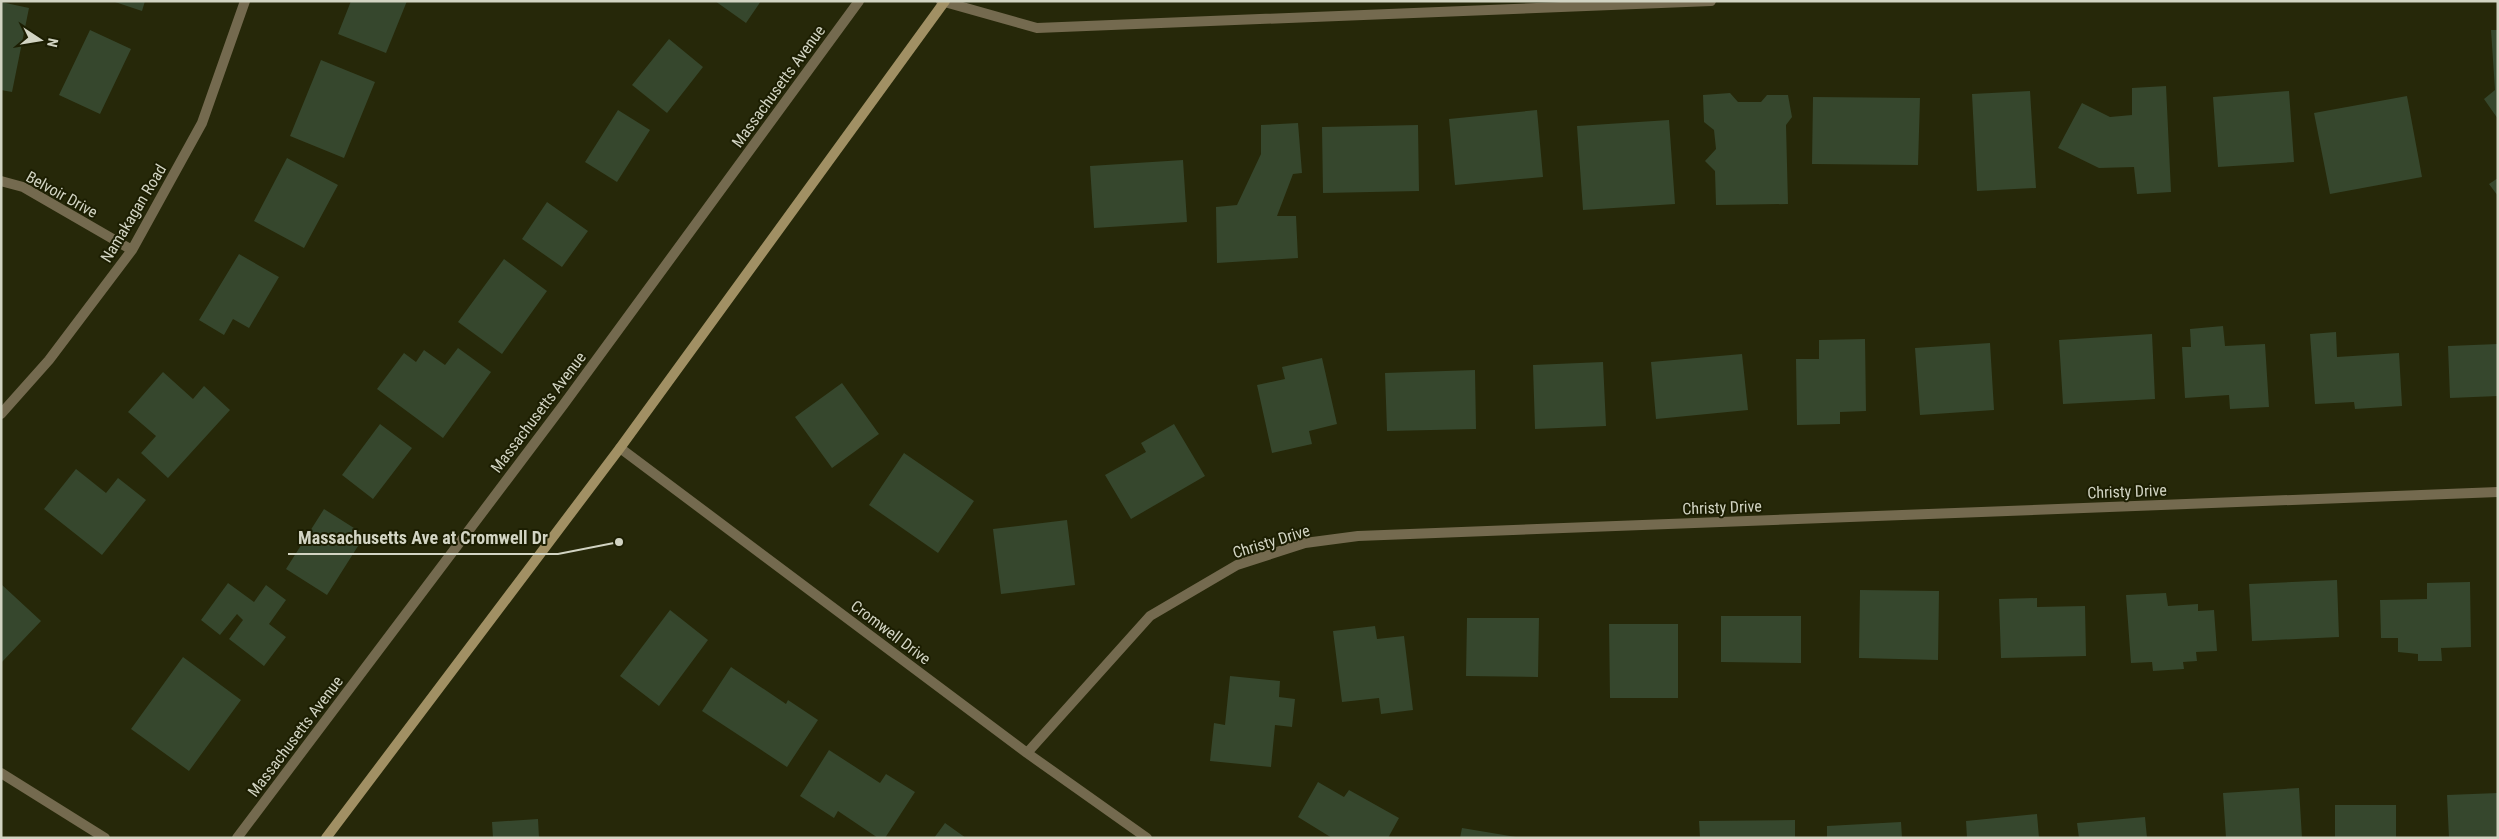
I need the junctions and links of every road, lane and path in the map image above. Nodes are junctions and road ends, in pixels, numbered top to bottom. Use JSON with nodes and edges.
{"nodes":[{"id":1,"x":245,"y":1,"type":"edge"},
{"id":2,"x":858,"y":1,"type":"edge"},
{"id":3,"x":1710,"y":1,"type":"edge"},
{"id":4,"x":943,"y":2,"type":"edge"},
{"id":5,"x":1,"y":180,"type":"edge"},
{"id":6,"x":132,"y":250,"type":"junction"},
{"id":7,"x":1,"y":414,"type":"edge"},
{"id":8,"x":620,"y":448,"type":"junction"},
{"id":9,"x":2498,"y":492,"type":"edge"},
{"id":10,"x":1027,"y":753,"type":"junction"},
{"id":11,"x":1,"y":774,"type":"edge"},
{"id":12,"x":105,"y":838,"type":"edge"},
{"id":13,"x":237,"y":838,"type":"edge"},
{"id":14,"x":326,"y":838,"type":"edge"},
{"id":15,"x":1147,"y":838,"type":"edge"}],
"edges":[{"from":1,"to":6,"type":"street","name":"Namakagan Road"},
{"from":2,"to":13,"type":"street","name":"Massachusetts Avenue"},
{"from":3,"to":4,"type":"street"},
{"from":4,"to":8,"type":"main road"},
{"from":5,"to":6,"type":"street","name":"Belvoir Drive"},
{"from":6,"to":7,"type":"street","name":"Namakagan Road"},
{"from":8,"to":10,"type":"street","name":"Cromwell Drive"},
{"from":8,"to":14,"type":"main road"},
{"from":9,"to":10,"type":"street","name":"Christy Drive"},
{"from":10,"to":15,"type":"street","name":"Cromwell Drive"},
{"from":11,"to":12,"type":"street"}]}
